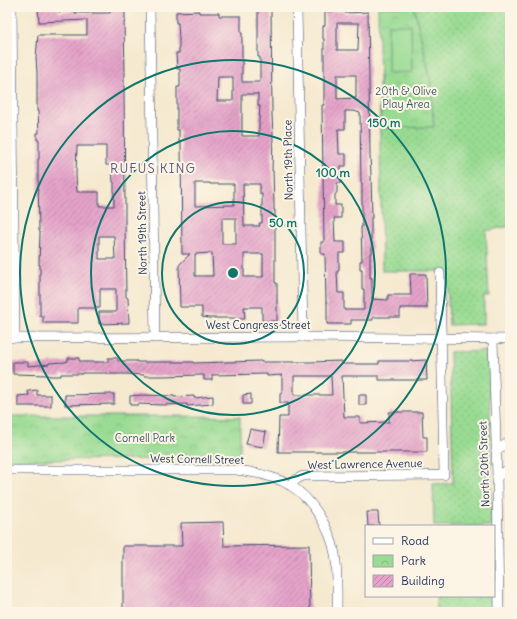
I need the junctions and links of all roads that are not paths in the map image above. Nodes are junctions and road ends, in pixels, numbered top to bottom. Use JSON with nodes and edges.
{"nodes":[{"id":1,"x":12,"y":7,"type":"edge"},
{"id":2,"x":150,"y":7,"type":"edge"},
{"id":3,"x":297,"y":7,"type":"edge"},
{"id":4,"x":440,"y":273,"type":"dead end"},
{"id":5,"x":303,"y":337,"type":"junction"},
{"id":6,"x":11,"y":338,"type":"edge"},
{"id":7,"x":155,"y":338,"type":"junction"},
{"id":8,"x":441,"y":338,"type":"junction"},
{"id":9,"x":510,"y":338,"type":"edge"},
{"id":10,"x":493,"y":339,"type":"junction"},
{"id":11,"x":510,"y":441,"type":"edge"},
{"id":12,"x":496,"y":451,"type":"junction"},
{"id":13,"x":510,"y":468,"type":"edge"},
{"id":14,"x":7,"y":470,"type":"edge"},
{"id":15,"x":497,"y":477,"type":"junction"},
{"id":16,"x":290,"y":485,"type":"junction"},
{"id":17,"x":337,"y":612,"type":"edge"},
{"id":18,"x":499,"y":612,"type":"edge"}],
"edges":[{"from":1,"to":6,"type":"street"},
{"from":2,"to":7,"type":"street","name":"North 19th Street"},
{"from":3,"to":5,"type":"street","name":"North 19th Place"},
{"from":4,"to":8,"type":"street"},
{"from":5,"to":7,"type":"street","name":"West Congress Street"},
{"from":5,"to":8,"type":"street","name":"West Congress Street"},
{"from":6,"to":7,"type":"street","name":"West Congress Street"},
{"from":8,"to":10,"type":"street","name":"West Congress Street"},
{"from":8,"to":16,"type":"street","name":"West Lawrence Avenue"},
{"from":9,"to":10,"type":"street","name":"West Congress Street"},
{"from":10,"to":12,"type":"street","name":"North 20th Street"},
{"from":11,"to":12,"type":"street"},
{"from":12,"to":15,"type":"street","name":"North 20th Street"},
{"from":13,"to":15,"type":"street"},
{"from":14,"to":16,"type":"street","name":"West Cornell Street"},
{"from":15,"to":18,"type":"street","name":"North 20th Street"},
{"from":16,"to":17,"type":"street","name":"West Cornell Street"}]}
